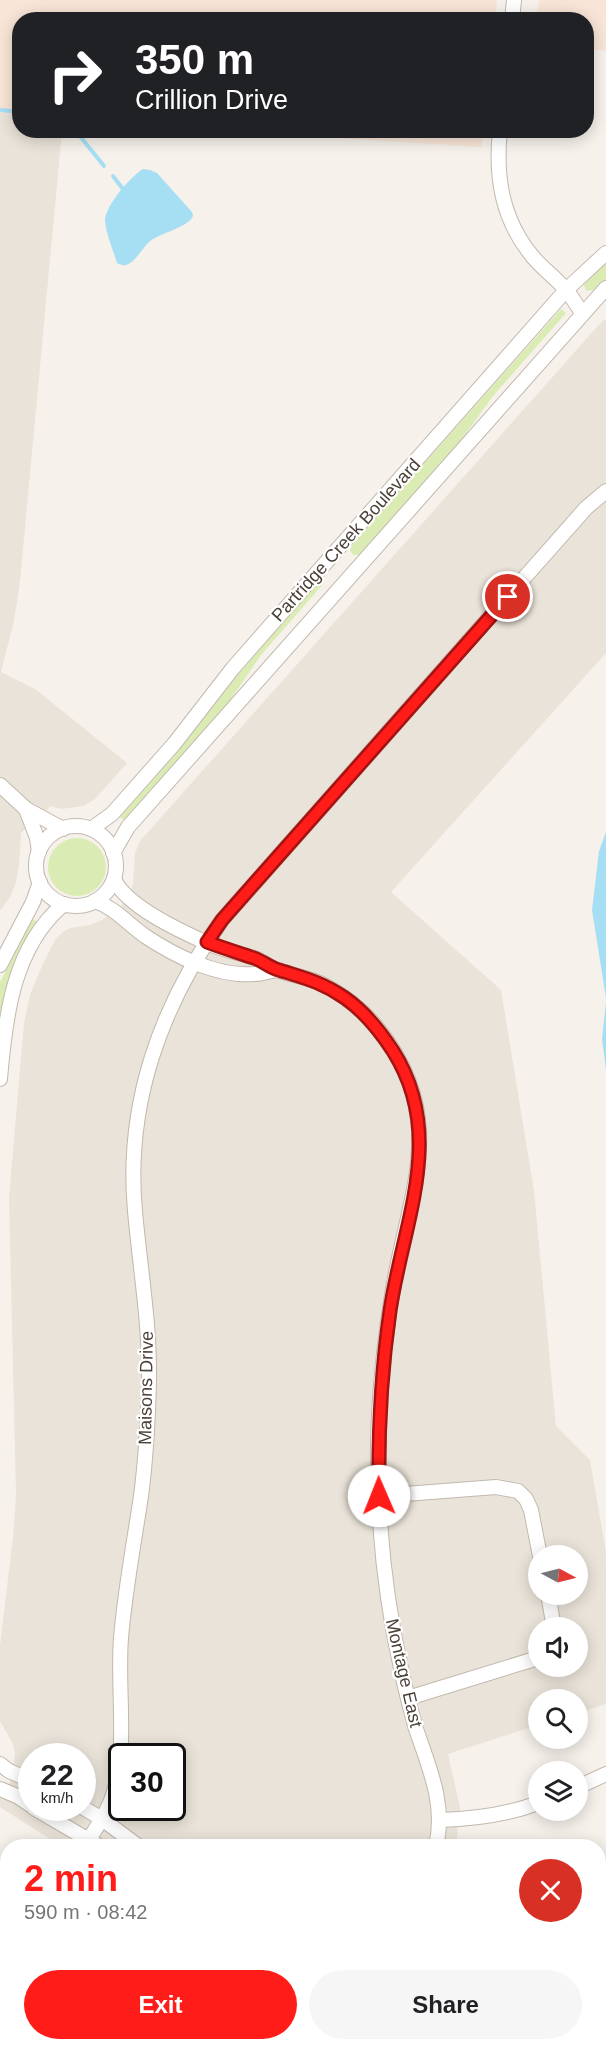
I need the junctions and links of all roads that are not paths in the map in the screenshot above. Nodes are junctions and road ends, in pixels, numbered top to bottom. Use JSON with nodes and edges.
{"nodes":[{"id":1,"x":500,"y":138,"type":"edge"},
{"id":2,"x":606,"y":254,"type":"edge"},
{"id":3,"x":606,"y":288,"type":"edge"},
{"id":4,"x":566,"y":290,"type":"junction"},
{"id":5,"x":582,"y":313,"type":"junction"},
{"id":6,"x":606,"y":491,"type":"edge"},
{"id":7,"x":0,"y":785,"type":"edge"},
{"id":8,"x":26,"y":809,"type":"junction"},
{"id":9,"x":63,"y":829,"type":"junction"},
{"id":10,"x":90,"y":829,"type":"junction"},
{"id":11,"x":39,"y":852,"type":"junction"},
{"id":12,"x":113,"y":853,"type":"junction"},
{"id":13,"x":114,"y":879,"type":"junction"},
{"id":14,"x":40,"y":882,"type":"junction"},
{"id":15,"x":95,"y":901,"type":"junction"},
{"id":16,"x":64,"y":904,"type":"junction"},
{"id":17,"x":207,"y":942,"type":"junction"},
{"id":18,"x":194,"y":961,"type":"junction"},
{"id":19,"x":0,"y":965,"type":"edge"},
{"id":20,"x":277,"y":970,"type":"junction"},
{"id":21,"x":0,"y":1079,"type":"edge"},
{"id":22,"x":379,"y":1496,"type":"junction"},
{"id":23,"x":538,"y":1545,"type":"edge"},
{"id":24,"x":528,"y":1661,"type":"edge"},
{"id":25,"x":408,"y":1698,"type":"junction"},
{"id":26,"x":0,"y":1764,"type":"edge"},
{"id":27,"x":606,"y":1774,"type":"edge"},
{"id":28,"x":18,"y":1775,"type":"edge"},
{"id":29,"x":588,"y":1782,"type":"edge"},
{"id":30,"x":0,"y":1790,"type":"edge"},
{"id":31,"x":18,"y":1797,"type":"edge"},
{"id":32,"x":528,"y":1807,"type":"edge"},
{"id":33,"x":96,"y":1815,"type":"edge"},
{"id":34,"x":102,"y":1819,"type":"junction"},
{"id":35,"x":440,"y":1820,"type":"junction"},
{"id":36,"x":56,"y":1821,"type":"edge"},
{"id":37,"x":85,"y":1839,"type":"edge"},
{"id":38,"x":95,"y":1839,"type":"edge"},
{"id":39,"x":129,"y":1839,"type":"edge"},
{"id":40,"x":437,"y":1839,"type":"edge"}],
"edges":[{"from":1,"to":4,"type":"street"},
{"from":2,"to":4,"type":"street","name":"Partridge Creek Boulevard"},
{"from":3,"to":5,"type":"street","name":"Partridge Creek Boulevard"},
{"from":4,"to":5,"type":"street"},
{"from":4,"to":10,"type":"street","name":"Partridge Creek Boulevard"},
{"from":5,"to":12,"type":"street","name":"Partridge Creek Boulevard"},
{"from":6,"to":17,"type":"street","name":"Maisons Drive"},
{"from":7,"to":8,"type":"street"},
{"from":8,"to":9,"type":"street"},
{"from":8,"to":11,"type":"street"},
{"from":9,"to":10,"type":"street"},
{"from":9,"to":11,"type":"street"},
{"from":10,"to":12,"type":"street"},
{"from":11,"to":14,"type":"street"},
{"from":12,"to":13,"type":"street"},
{"from":13,"to":15,"type":"street"},
{"from":13,"to":17,"type":"street"},
{"from":14,"to":16,"type":"street"},
{"from":14,"to":19,"type":"street"},
{"from":15,"to":16,"type":"street"},
{"from":15,"to":18,"type":"street"},
{"from":16,"to":21,"type":"street"},
{"from":17,"to":18,"type":"street","name":"Maisons Drive"},
{"from":17,"to":20,"type":"street"},
{"from":18,"to":20,"type":"street"},
{"from":18,"to":34,"type":"street","name":"Maisons Drive"},
{"from":20,"to":22,"type":"street","name":"Montage East"},
{"from":22,"to":23,"type":"street"},
{"from":22,"to":25,"type":"street","name":"Montage East"},
{"from":24,"to":25,"type":"street"},
{"from":25,"to":35,"type":"street","name":"Montage East"},
{"from":26,"to":28,"type":"street"},
{"from":27,"to":29,"type":"street"},
{"from":30,"to":31,"type":"street"},
{"from":32,"to":35,"type":"street"},
{"from":33,"to":34,"type":"street"},
{"from":34,"to":38,"type":"street","name":"Maisons Drive"},
{"from":34,"to":39,"type":"street"},
{"from":35,"to":40,"type":"street","name":"Montage East"},
{"from":36,"to":37,"type":"street"}]}
